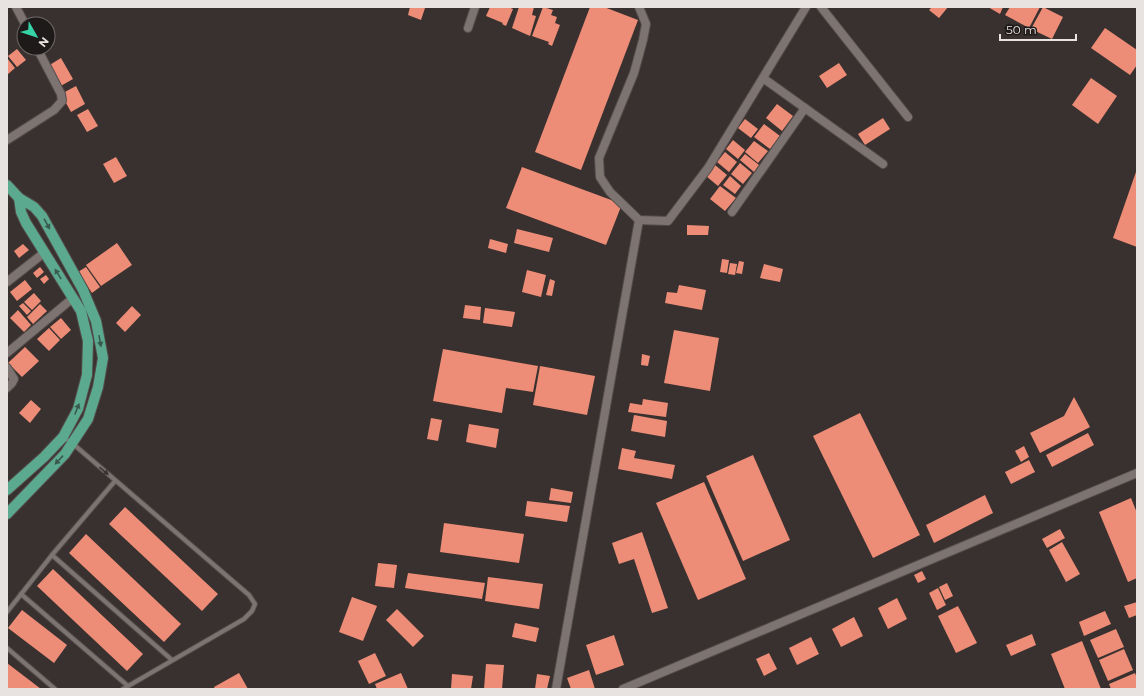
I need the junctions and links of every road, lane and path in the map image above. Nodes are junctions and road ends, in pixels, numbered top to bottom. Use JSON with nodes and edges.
{"nodes":[{"id":1,"x":476,"y":7,"type":"edge"},
{"id":2,"x":639,"y":7,"type":"edge"},
{"id":3,"x":806,"y":7,"type":"edge"},
{"id":4,"x":821,"y":7,"type":"edge"},
{"id":5,"x":468,"y":28,"type":"dead end"},
{"id":6,"x":41,"y":56,"type":"edge"},
{"id":7,"x":763,"y":78,"type":"junction"},
{"id":8,"x":805,"y":108,"type":"junction"},
{"id":9,"x":908,"y":117,"type":"dead end"},
{"id":10,"x":7,"y":140,"type":"edge"},
{"id":11,"x":883,"y":164,"type":"dead end"},
{"id":12,"x":7,"y":185,"type":"edge"},
{"id":13,"x":19,"y":198,"type":"junction"},
{"id":14,"x":732,"y":212,"type":"dead end"},
{"id":15,"x":639,"y":220,"type":"junction"},
{"id":16,"x":45,"y":252,"type":"junction"},
{"id":17,"x":7,"y":282,"type":"edge"},
{"id":18,"x":73,"y":298,"type":"junction"},
{"id":19,"x":7,"y":353,"type":"edge"},
{"id":20,"x":7,"y":368,"type":"edge"},
{"id":21,"x":7,"y":388,"type":"edge"},
{"id":22,"x":63,"y":437,"type":"junction"},
{"id":23,"x":72,"y":443,"type":"junction"},
{"id":24,"x":1137,"y":473,"type":"edge"},
{"id":25,"x":115,"y":481,"type":"junction"},
{"id":26,"x":7,"y":490,"type":"edge"},
{"id":27,"x":7,"y":514,"type":"edge"},
{"id":28,"x":52,"y":555,"type":"junction"},
{"id":29,"x":22,"y":594,"type":"junction"},
{"id":30,"x":7,"y":612,"type":"edge"},
{"id":31,"x":7,"y":648,"type":"edge"},
{"id":32,"x":172,"y":660,"type":"junction"},
{"id":33,"x":128,"y":686,"type":"junction"},
{"id":34,"x":55,"y":689,"type":"edge"},
{"id":35,"x":123,"y":689,"type":"edge"},
{"id":36,"x":556,"y":689,"type":"edge"},
{"id":37,"x":623,"y":689,"type":"edge"}],
"edges":[{"from":1,"to":5,"type":"street"},
{"from":2,"to":15,"type":"street"},
{"from":3,"to":7,"type":"street"},
{"from":4,"to":9,"type":"street"},
{"from":6,"to":10,"type":"street"},
{"from":7,"to":8,"type":"street"},
{"from":7,"to":15,"type":"street"},
{"from":8,"to":11,"type":"street"},
{"from":8,"to":14,"type":"street"},
{"from":12,"to":13,"type":"main road"},
{"from":13,"to":16,"type":"main road"},
{"from":13,"to":23,"type":"main road","one_way":true},
{"from":15,"to":36,"type":"street"},
{"from":16,"to":17,"type":"street"},
{"from":18,"to":16,"type":"main road","one_way":true},
{"from":18,"to":19,"type":"street"},
{"from":22,"to":18,"type":"main road","one_way":true},
{"from":20,"to":21,"type":"street"},
{"from":22,"to":23,"type":"lane"},
{"from":22,"to":26,"type":"main road"},
{"from":23,"to":25,"type":"lane","one_way":true},
{"from":23,"to":27,"type":"main road","one_way":true},
{"from":24,"to":37,"type":"street"},
{"from":25,"to":28,"type":"lane"},
{"from":25,"to":32,"type":"lane"},
{"from":28,"to":29,"type":"lane"},
{"from":28,"to":32,"type":"lane"},
{"from":29,"to":30,"type":"lane"},
{"from":29,"to":33,"type":"lane"},
{"from":31,"to":34,"type":"lane"},
{"from":32,"to":33,"type":"lane"},
{"from":33,"to":35,"type":"lane"}]}
